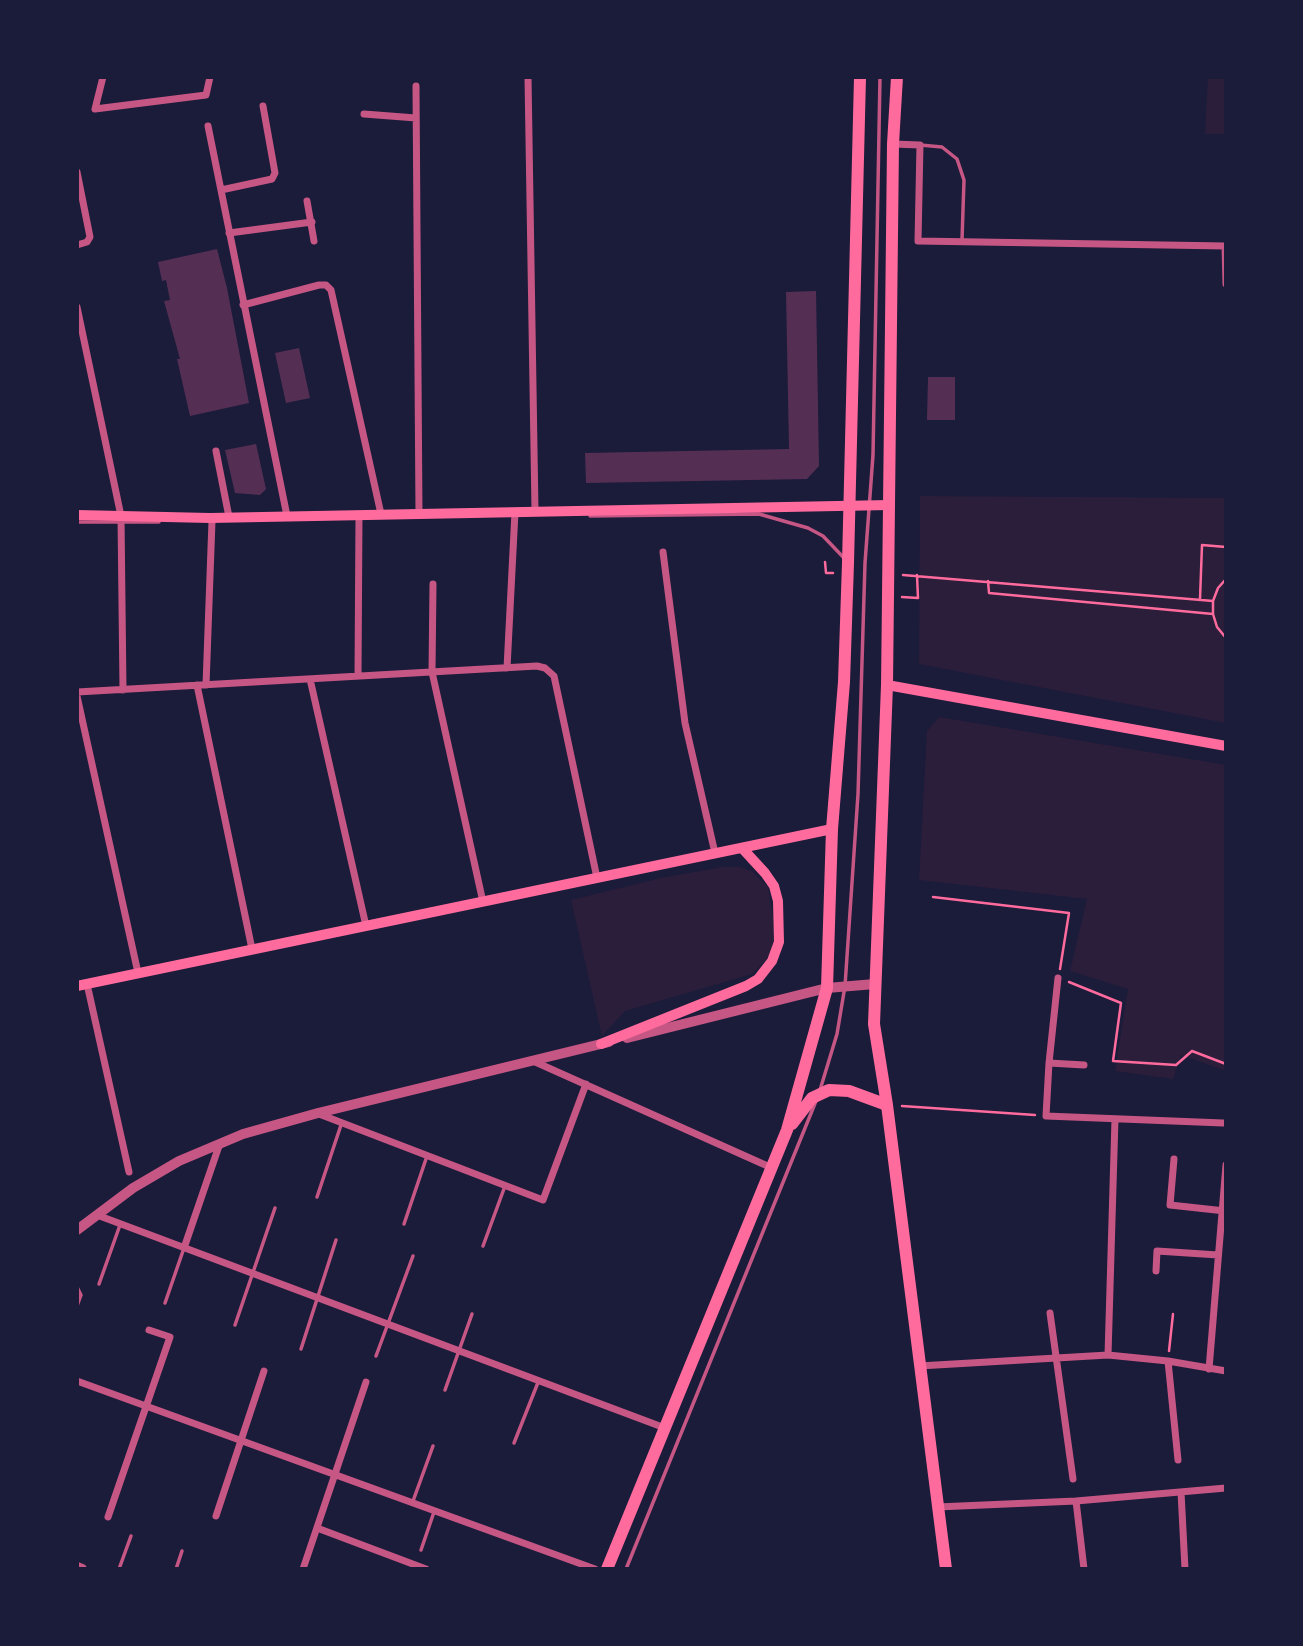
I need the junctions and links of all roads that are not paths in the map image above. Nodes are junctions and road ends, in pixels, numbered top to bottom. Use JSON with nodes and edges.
{"nodes":[{"id":1,"x":103,"y":77,"type":"edge"},
{"id":2,"x":210,"y":77,"type":"edge"},
{"id":3,"x":528,"y":77,"type":"edge"},
{"id":4,"x":860,"y":77,"type":"edge"},
{"id":5,"x":880,"y":77,"type":"edge"},
{"id":6,"x":897,"y":77,"type":"edge"},
{"id":7,"x":416,"y":86,"type":"dead end"},
{"id":8,"x":263,"y":106,"type":"dead end"},
{"id":9,"x":364,"y":114,"type":"dead end"},
{"id":10,"x":416,"y":118,"type":"junction"},
{"id":11,"x":208,"y":126,"type":"dead end"},
{"id":12,"x":893,"y":144,"type":"junction"},
{"id":13,"x":920,"y":145,"type":"junction"},
{"id":14,"x":77,"y":172,"type":"edge"},
{"id":15,"x":221,"y":190,"type":"junction"},
{"id":16,"x":307,"y":201,"type":"dead end"},
{"id":17,"x":312,"y":222,"type":"junction"},
{"id":18,"x":229,"y":233,"type":"junction"},
{"id":19,"x":314,"y":241,"type":"dead end"},
{"id":20,"x":962,"y":242,"type":"junction"},
{"id":21,"x":77,"y":245,"type":"edge"},
{"id":22,"x":1225,"y":246,"type":"edge"},
{"id":23,"x":1226,"y":284,"type":"edge"},
{"id":24,"x":243,"y":305,"type":"junction"},
{"id":25,"x":77,"y":307,"type":"edge"},
{"id":26,"x":216,"y":451,"type":"dead end"},
{"id":27,"x":849,"y":505,"type":"junction"},
{"id":28,"x":890,"y":505,"type":"junction"},
{"id":29,"x":871,"y":507,"type":"junction"},
{"id":30,"x":535,"y":511,"type":"junction"},
{"id":31,"x":382,"y":514,"type":"junction"},
{"id":32,"x":419,"y":514,"type":"junction"},
{"id":33,"x":514,"y":514,"type":"junction"},
{"id":34,"x":77,"y":515,"type":"edge"},
{"id":35,"x":288,"y":516,"type":"junction"},
{"id":36,"x":229,"y":517,"type":"junction"},
{"id":37,"x":359,"y":517,"type":"junction"},
{"id":38,"x":121,"y":519,"type":"junction"},
{"id":39,"x":211,"y":520,"type":"junction"},
{"id":40,"x":77,"y":522,"type":"edge"},
{"id":41,"x":663,"y":552,"type":"dead end"},
{"id":42,"x":848,"y":563,"type":"junction"},
{"id":43,"x":433,"y":584,"type":"dead end"},
{"id":44,"x":507,"y":668,"type":"junction"},
{"id":45,"x":432,"y":672,"type":"junction"},
{"id":46,"x":358,"y":676,"type":"junction"},
{"id":47,"x":310,"y":679,"type":"junction"},
{"id":48,"x":197,"y":685,"type":"junction"},
{"id":49,"x":206,"y":685,"type":"junction"},
{"id":50,"x":887,"y":685,"type":"junction"},
{"id":51,"x":123,"y":690,"type":"junction"},
{"id":52,"x":77,"y":694,"type":"edge"},
{"id":53,"x":1226,"y":746,"type":"edge"},
{"id":54,"x":832,"y":829,"type":"junction"},
{"id":55,"x":742,"y":848,"type":"junction"},
{"id":56,"x":715,"y":853,"type":"junction"},
{"id":57,"x":597,"y":878,"type":"junction"},
{"id":58,"x":483,"y":902,"type":"junction"},
{"id":59,"x":366,"y":926,"type":"junction"},
{"id":60,"x":252,"y":950,"type":"junction"},
{"id":61,"x":138,"y":973,"type":"junction"},
{"id":62,"x":1058,"y":978,"type":"road end"},
{"id":63,"x":876,"y":984,"type":"junction"},
{"id":64,"x":82,"y":985,"type":"edge"},
{"id":65,"x":845,"y":986,"type":"junction"},
{"id":66,"x":827,"y":988,"type":"junction"},
{"id":67,"x":601,"y":1044,"type":"junction"},
{"id":68,"x":533,"y":1061,"type":"junction"},
{"id":69,"x":1049,"y":1062,"type":"junction"},
{"id":70,"x":1084,"y":1065,"type":"dead end"},
{"id":71,"x":586,"y":1084,"type":"junction"},
{"id":72,"x":818,"y":1095,"type":"junction"},
{"id":73,"x":887,"y":1105,"type":"junction"},
{"id":74,"x":318,"y":1113,"type":"junction"},
{"id":75,"x":1115,"y":1119,"type":"junction"},
{"id":76,"x":342,"y":1123,"type":"junction"},
{"id":77,"x":1223,"y":1123,"type":"dead end"},
{"id":78,"x":787,"y":1130,"type":"junction"},
{"id":79,"x":220,"y":1143,"type":"junction"},
{"id":80,"x":427,"y":1156,"type":"junction"},
{"id":81,"x":1174,"y":1159,"type":"dead end"},
{"id":82,"x":1226,"y":1165,"type":"edge"},
{"id":83,"x":772,"y":1167,"type":"junction"},
{"id":84,"x":129,"y":1172,"type":"dead end"},
{"id":85,"x":505,"y":1186,"type":"junction"},
{"id":86,"x":317,"y":1197,"type":"dead end"},
{"id":87,"x":275,"y":1208,"type":"dead end"},
{"id":88,"x":1224,"y":1211,"type":"edge"},
{"id":89,"x":97,"y":1215,"type":"junction"},
{"id":90,"x":120,"y":1223,"type":"junction"},
{"id":91,"x":404,"y":1224,"type":"dead end"},
{"id":92,"x":77,"y":1230,"type":"edge"},
{"id":93,"x":336,"y":1240,"type":"dead end"},
{"id":94,"x":483,"y":1246,"type":"dead end"},
{"id":95,"x":184,"y":1248,"type":"junction"},
{"id":96,"x":1218,"y":1255,"type":"junction"},
{"id":97,"x":413,"y":1256,"type":"dead end"},
{"id":98,"x":1156,"y":1271,"type":"dead end"},
{"id":99,"x":253,"y":1273,"type":"junction"},
{"id":100,"x":1216,"y":1283,"type":"junction"},
{"id":101,"x":99,"y":1284,"type":"dead end"},
{"id":102,"x":1226,"y":1285,"type":"edge"},
{"id":103,"x":77,"y":1287,"type":"edge"},
{"id":104,"x":318,"y":1297,"type":"junction"},
{"id":105,"x":165,"y":1303,"type":"dead end"},
{"id":106,"x":77,"y":1306,"type":"edge"},
{"id":107,"x":472,"y":1314,"type":"dead end"},
{"id":108,"x":1050,"y":1314,"type":"dead end"},
{"id":109,"x":388,"y":1324,"type":"junction"},
{"id":110,"x":235,"y":1325,"type":"dead end"},
{"id":111,"x":149,"y":1330,"type":"dead end"},
{"id":112,"x":301,"y":1349,"type":"dead end"},
{"id":113,"x":460,"y":1351,"type":"junction"},
{"id":114,"x":1108,"y":1355,"type":"junction"},
{"id":115,"x":376,"y":1356,"type":"dead end"},
{"id":116,"x":1055,"y":1358,"type":"junction"},
{"id":117,"x":1168,"y":1361,"type":"junction"},
{"id":118,"x":919,"y":1366,"type":"junction"},
{"id":119,"x":1209,"y":1369,"type":"junction"},
{"id":120,"x":264,"y":1371,"type":"dead end"},
{"id":121,"x":1226,"y":1371,"type":"edge"},
{"id":122,"x":539,"y":1380,"type":"junction"},
{"id":123,"x":77,"y":1381,"type":"edge"},
{"id":124,"x":366,"y":1382,"type":"dead end"},
{"id":125,"x":445,"y":1390,"type":"dead end"},
{"id":126,"x":145,"y":1406,"type":"junction"},
{"id":127,"x":665,"y":1427,"type":"junction"},
{"id":128,"x":241,"y":1441,"type":"junction"},
{"id":129,"x":514,"y":1443,"type":"dead end"},
{"id":130,"x":433,"y":1446,"type":"dead end"},
{"id":131,"x":1178,"y":1460,"type":"dead end"},
{"id":132,"x":335,"y":1475,"type":"junction"},
{"id":133,"x":1073,"y":1479,"type":"dead end"},
{"id":134,"x":1226,"y":1488,"type":"edge"},
{"id":135,"x":1181,"y":1492,"type":"junction"},
{"id":136,"x":1076,"y":1502,"type":"junction"},
{"id":137,"x":412,"y":1503,"type":"junction"},
{"id":138,"x":937,"y":1507,"type":"junction"},
{"id":139,"x":435,"y":1511,"type":"junction"},
{"id":140,"x":216,"y":1516,"type":"dead end"},
{"id":141,"x":108,"y":1517,"type":"dead end"},
{"id":142,"x":317,"y":1528,"type":"junction"},
{"id":143,"x":131,"y":1536,"type":"dead end"},
{"id":144,"x":421,"y":1550,"type":"dead end"},
{"id":145,"x":182,"y":1551,"type":"dead end"},
{"id":146,"x":77,"y":1567,"type":"edge"},
{"id":147,"x":82,"y":1569,"type":"edge"},
{"id":148,"x":119,"y":1569,"type":"edge"},
{"id":149,"x":176,"y":1569,"type":"edge"},
{"id":150,"x":303,"y":1569,"type":"edge"},
{"id":151,"x":426,"y":1569,"type":"edge"},
{"id":152,"x":595,"y":1569,"type":"edge"},
{"id":153,"x":607,"y":1569,"type":"edge"},
{"id":154,"x":626,"y":1569,"type":"edge"},
{"id":155,"x":946,"y":1569,"type":"edge"},
{"id":156,"x":1084,"y":1569,"type":"edge"},
{"id":157,"x":1185,"y":1569,"type":"edge"}],
"edges":[{"from":1,"to":2,"type":"street"},
{"from":3,"to":30,"type":"street"},
{"from":4,"to":27,"type":"main road"},
{"from":5,"to":29,"type":"lane"},
{"from":6,"to":12,"type":"main road"},
{"from":7,"to":10,"type":"street"},
{"from":8,"to":15,"type":"street"},
{"from":9,"to":10,"type":"street"},
{"from":10,"to":32,"type":"street"},
{"from":11,"to":15,"type":"street"},
{"from":12,"to":13,"type":"street"},
{"from":12,"to":28,"type":"main road"},
{"from":13,"to":20,"type":"lane"},
{"from":13,"to":20,"type":"street"},
{"from":14,"to":21,"type":"street"},
{"from":15,"to":18,"type":"street"},
{"from":16,"to":17,"type":"street"},
{"from":17,"to":18,"type":"street"},
{"from":17,"to":19,"type":"street"},
{"from":18,"to":24,"type":"street"},
{"from":20,"to":22,"type":"street"},
{"from":22,"to":23,"type":"street"},
{"from":24,"to":31,"type":"street"},
{"from":24,"to":35,"type":"street"},
{"from":25,"to":38,"type":"street"},
{"from":26,"to":36,"type":"street"},
{"from":27,"to":29,"type":"main road"},
{"from":27,"to":30,"type":"main road"},
{"from":27,"to":42,"type":"main road"},
{"from":28,"to":29,"type":"main road"},
{"from":28,"to":50,"type":"main road"},
{"from":29,"to":65,"type":"lane"},
{"from":30,"to":33,"type":"main road"},
{"from":31,"to":32,"type":"main road"},
{"from":31,"to":37,"type":"main road"},
{"from":32,"to":33,"type":"main road"},
{"from":33,"to":37,"type":"lane"},
{"from":33,"to":42,"type":"lane"},
{"from":33,"to":44,"type":"street"},
{"from":34,"to":38,"type":"main road"},
{"from":35,"to":36,"type":"main road"},
{"from":35,"to":37,"type":"main road"},
{"from":36,"to":39,"type":"main road"},
{"from":37,"to":39,"type":"lane"},
{"from":37,"to":46,"type":"street"},
{"from":38,"to":39,"type":"main road"},
{"from":38,"to":40,"type":"lane"},
{"from":38,"to":51,"type":"street"},
{"from":39,"to":49,"type":"street"},
{"from":41,"to":56,"type":"street"},
{"from":42,"to":54,"type":"main road"},
{"from":43,"to":45,"type":"street"},
{"from":44,"to":45,"type":"street"},
{"from":44,"to":57,"type":"street"},
{"from":45,"to":46,"type":"street"},
{"from":45,"to":58,"type":"street"},
{"from":46,"to":47,"type":"street"},
{"from":47,"to":49,"type":"street"},
{"from":47,"to":59,"type":"street"},
{"from":48,"to":49,"type":"street"},
{"from":48,"to":51,"type":"street"},
{"from":48,"to":60,"type":"street"},
{"from":50,"to":53,"type":"main road"},
{"from":50,"to":63,"type":"main road"},
{"from":51,"to":52,"type":"street"},
{"from":52,"to":61,"type":"street"},
{"from":54,"to":55,"type":"main road"},
{"from":54,"to":66,"type":"main road"},
{"from":55,"to":56,"type":"main road"},
{"from":55,"to":67,"type":"main road"},
{"from":56,"to":57,"type":"main road"},
{"from":57,"to":58,"type":"main road"},
{"from":58,"to":59,"type":"main road"},
{"from":59,"to":60,"type":"main road"},
{"from":60,"to":61,"type":"main road"},
{"from":61,"to":64,"type":"main road"},
{"from":62,"to":69,"type":"street"},
{"from":63,"to":65,"type":"street"},
{"from":63,"to":73,"type":"main road"},
{"from":64,"to":84,"type":"street"},
{"from":65,"to":66,"type":"street"},
{"from":65,"to":72,"type":"lane"},
{"from":66,"to":67,"type":"street"},
{"from":66,"to":78,"type":"main road"},
{"from":67,"to":68,"type":"street"},
{"from":68,"to":71,"type":"street"},
{"from":68,"to":74,"type":"street"},
{"from":69,"to":70,"type":"street"},
{"from":69,"to":75,"type":"street"},
{"from":71,"to":83,"type":"street"},
{"from":71,"to":85,"type":"street"},
{"from":72,"to":73,"type":"main road"},
{"from":72,"to":78,"type":"main road"},
{"from":72,"to":154,"type":"lane"},
{"from":73,"to":118,"type":"main road"},
{"from":74,"to":76,"type":"street"},
{"from":74,"to":79,"type":"street"},
{"from":75,"to":77,"type":"street"},
{"from":75,"to":114,"type":"street"},
{"from":76,"to":80,"type":"street"},
{"from":76,"to":86,"type":"lane"},
{"from":78,"to":83,"type":"main road"},
{"from":79,"to":89,"type":"street"},
{"from":79,"to":95,"type":"street"},
{"from":80,"to":85,"type":"street"},
{"from":80,"to":91,"type":"lane"},
{"from":81,"to":88,"type":"street"},
{"from":82,"to":88,"type":"street"},
{"from":83,"to":127,"type":"main road"},
{"from":85,"to":94,"type":"lane"},
{"from":87,"to":99,"type":"lane"},
{"from":88,"to":96,"type":"street"},
{"from":89,"to":90,"type":"street"},
{"from":89,"to":92,"type":"street"},
{"from":90,"to":95,"type":"street"},
{"from":90,"to":101,"type":"lane"},
{"from":93,"to":104,"type":"lane"},
{"from":95,"to":99,"type":"street"},
{"from":95,"to":105,"type":"lane"},
{"from":96,"to":98,"type":"street"},
{"from":96,"to":100,"type":"street"},
{"from":97,"to":109,"type":"lane"},
{"from":99,"to":104,"type":"street"},
{"from":99,"to":110,"type":"lane"},
{"from":100,"to":102,"type":"street"},
{"from":100,"to":119,"type":"street"},
{"from":103,"to":106,"type":"lane"},
{"from":104,"to":109,"type":"street"},
{"from":104,"to":112,"type":"lane"},
{"from":107,"to":113,"type":"lane"},
{"from":108,"to":116,"type":"street"},
{"from":109,"to":113,"type":"street"},
{"from":109,"to":115,"type":"lane"},
{"from":111,"to":126,"type":"street"},
{"from":113,"to":122,"type":"street"},
{"from":113,"to":125,"type":"lane"},
{"from":114,"to":116,"type":"street"},
{"from":114,"to":117,"type":"street"},
{"from":116,"to":118,"type":"street"},
{"from":116,"to":133,"type":"street"},
{"from":117,"to":119,"type":"street"},
{"from":117,"to":131,"type":"street"},
{"from":118,"to":138,"type":"main road"},
{"from":119,"to":121,"type":"street"},
{"from":120,"to":128,"type":"street"},
{"from":122,"to":127,"type":"street"},
{"from":122,"to":129,"type":"lane"},
{"from":123,"to":126,"type":"street"},
{"from":124,"to":132,"type":"street"},
{"from":126,"to":128,"type":"street"},
{"from":126,"to":141,"type":"street"},
{"from":127,"to":153,"type":"main road"},
{"from":128,"to":132,"type":"street"},
{"from":128,"to":140,"type":"street"},
{"from":130,"to":137,"type":"lane"},
{"from":132,"to":137,"type":"street"},
{"from":132,"to":142,"type":"street"},
{"from":134,"to":135,"type":"street"},
{"from":135,"to":136,"type":"street"},
{"from":135,"to":157,"type":"street"},
{"from":136,"to":138,"type":"street"},
{"from":136,"to":156,"type":"street"},
{"from":137,"to":139,"type":"street"},
{"from":138,"to":155,"type":"main road"},
{"from":139,"to":144,"type":"lane"},
{"from":139,"to":152,"type":"street"},
{"from":142,"to":150,"type":"street"},
{"from":142,"to":151,"type":"street"},
{"from":143,"to":148,"type":"lane"},
{"from":145,"to":149,"type":"lane"},
{"from":146,"to":147,"type":"street"}]}
